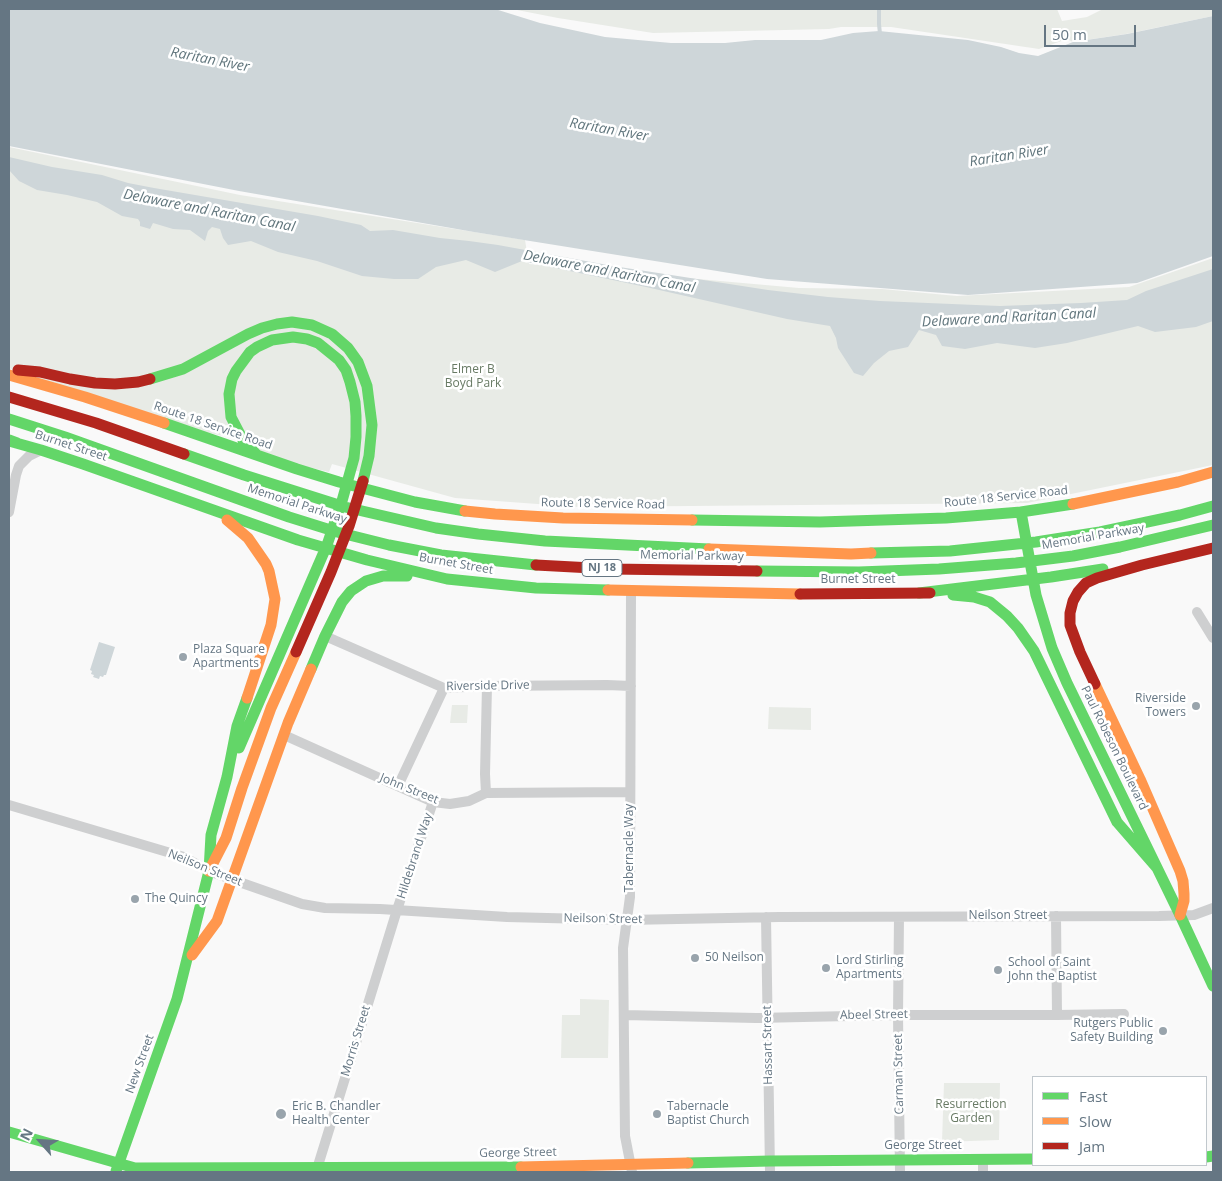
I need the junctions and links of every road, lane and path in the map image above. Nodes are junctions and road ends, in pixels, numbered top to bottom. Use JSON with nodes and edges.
{"nodes":[{"id":1,"x":9,"y":369,"type":"edge"},
{"id":2,"x":9,"y":374,"type":"edge"},
{"id":3,"x":9,"y":397,"type":"edge"},
{"id":4,"x":9,"y":419,"type":"edge"},
{"id":5,"x":11,"y":441,"type":"edge"},
{"id":6,"x":41,"y":450,"type":"junction"},
{"id":7,"x":257,"y":455,"type":"junction"},
{"id":8,"x":1213,"y":472,"type":"edge"},
{"id":9,"x":1213,"y":506,"type":"edge"},
{"id":10,"x":211,"y":510,"type":"junction"},
{"id":11,"x":9,"y":512,"type":"edge"},
{"id":12,"x":1021,"y":512,"type":"junction"},
{"id":13,"x":1213,"y":524,"type":"edge"},
{"id":14,"x":1213,"y":548,"type":"edge"},
{"id":15,"x":1142,"y":565,"type":"junction"},
{"id":16,"x":447,"y":579,"type":"junction"},
{"id":17,"x":631,"y":591,"type":"junction"},
{"id":18,"x":919,"y":593,"type":"junction"},
{"id":19,"x":1197,"y":612,"type":"dead end"},
{"id":20,"x":326,"y":636,"type":"junction"},
{"id":21,"x":1213,"y":638,"type":"edge"},
{"id":22,"x":487,"y":686,"type":"junction"},
{"id":23,"x":631,"y":686,"type":"junction"},
{"id":24,"x":444,"y":688,"type":"junction"},
{"id":25,"x":284,"y":735,"type":"junction"},
{"id":26,"x":227,"y":777,"type":"junction"},
{"id":27,"x":398,"y":786,"type":"junction"},
{"id":28,"x":630,"y":792,"type":"junction"},
{"id":29,"x":486,"y":793,"type":"junction"},
{"id":30,"x":433,"y":802,"type":"junction"},
{"id":31,"x":9,"y":805,"type":"edge"},
{"id":32,"x":1156,"y":868,"type":"junction"},
{"id":33,"x":209,"y":871,"type":"junction"},
{"id":34,"x":231,"y":880,"type":"junction"},
{"id":35,"x":1213,"y":908,"type":"edge"},
{"id":36,"x":398,"y":910,"type":"junction"},
{"id":37,"x":1180,"y":915,"type":"junction"},
{"id":38,"x":1056,"y":916,"type":"junction"},
{"id":39,"x":766,"y":917,"type":"junction"},
{"id":40,"x":899,"y":917,"type":"junction"},
{"id":41,"x":627,"y":920,"type":"junction"},
{"id":42,"x":187,"y":963,"type":"junction"},
{"id":43,"x":1213,"y":986,"type":"edge"},
{"id":44,"x":1124,"y":1014,"type":"dead end"},
{"id":45,"x":624,"y":1015,"type":"junction"},
{"id":46,"x":898,"y":1015,"type":"junction"},
{"id":47,"x":1057,"y":1015,"type":"junction"},
{"id":48,"x":768,"y":1017,"type":"junction"},
{"id":49,"x":9,"y":1132,"type":"edge"},
{"id":50,"x":900,"y":1160,"type":"junction"},
{"id":51,"x":983,"y":1160,"type":"junction"},
{"id":52,"x":1032,"y":1160,"type":"edge"},
{"id":53,"x":770,"y":1167,"type":"edge"},
{"id":54,"x":117,"y":1168,"type":"edge"},
{"id":55,"x":631,"y":1168,"type":"edge"},
{"id":56,"x":316,"y":1170,"type":"edge"},
{"id":57,"x":489,"y":1170,"type":"edge"},
{"id":58,"x":900,"y":1172,"type":"edge"},
{"id":59,"x":983,"y":1172,"type":"edge"}],
"edges":[{"from":1,"to":33,"type":"main road"},
{"from":2,"to":7,"type":"main road","name":"Route 18 Service Road"},
{"from":3,"to":9,"type":"main road","name":"Memorial Parkway","number":"NJ 18"},
{"from":4,"to":13,"type":"main road","name":"Memorial Parkway","number":"NJ 18"},
{"from":5,"to":6,"type":"main road","name":"Burnet Street"},
{"from":6,"to":10,"type":"main road","name":"Burnet Street"},
{"from":6,"to":11,"type":"street"},
{"from":7,"to":12,"type":"main road","name":"Route 18 Service Road"},
{"from":7,"to":26,"type":"main road"},
{"from":8,"to":12,"type":"main road","name":"Route 18 Service Road"},
{"from":10,"to":16,"type":"main road","name":"Burnet Street"},
{"from":10,"to":26,"type":"main road"},
{"from":12,"to":32,"type":"main road","name":"Paul Robeson Boulevard"},
{"from":14,"to":15,"type":"main road"},
{"from":15,"to":18,"type":"main road"},
{"from":15,"to":37,"type":"main road"},
{"from":16,"to":17,"type":"main road","name":"Burnet Street"},
{"from":16,"to":20,"type":"main road","name":"New Street"},
{"from":17,"to":18,"type":"main road","name":"Burnet Street"},
{"from":17,"to":23,"type":"street","name":"Tabernacle Way"},
{"from":18,"to":32,"type":"main road"},
{"from":19,"to":21,"type":"street"},
{"from":20,"to":24,"type":"street","name":"Riverside Drive"},
{"from":20,"to":25,"type":"main road","name":"New Street"},
{"from":22,"to":23,"type":"street","name":"Riverside Drive"},
{"from":22,"to":24,"type":"street","name":"Riverside Drive"},
{"from":22,"to":29,"type":"street"},
{"from":23,"to":28,"type":"street","name":"Tabernacle Way"},
{"from":24,"to":27,"type":"street"},
{"from":25,"to":27,"type":"street","name":"John Street"},
{"from":25,"to":34,"type":"main road","name":"New Street"},
{"from":26,"to":33,"type":"main road"},
{"from":27,"to":30,"type":"street","name":"John Street"},
{"from":28,"to":29,"type":"street","name":"John Street"},
{"from":28,"to":41,"type":"street","name":"Tabernacle Way"},
{"from":29,"to":30,"type":"street","name":"John Street"},
{"from":30,"to":36,"type":"street","name":"Hildebrand Way"},
{"from":31,"to":33,"type":"street","name":"Neilson Street"},
{"from":32,"to":37,"type":"main road","name":"Paul Robeson Boulevard"},
{"from":33,"to":34,"type":"street","name":"Neilson Street"},
{"from":33,"to":42,"type":"main road","name":"New Street"},
{"from":34,"to":36,"type":"street","name":"Neilson Street"},
{"from":34,"to":42,"type":"main road","name":"New Street"},
{"from":35,"to":37,"type":"street","name":"Neilson Street"},
{"from":36,"to":41,"type":"street","name":"Neilson Street"},
{"from":36,"to":56,"type":"street","name":"Morris Street"},
{"from":37,"to":38,"type":"street","name":"Neilson Street"},
{"from":37,"to":43,"type":"main road","name":"Paul Robeson Boulevard"},
{"from":38,"to":40,"type":"street","name":"Neilson Street"},
{"from":38,"to":47,"type":"street"},
{"from":39,"to":40,"type":"street","name":"Neilson Street"},
{"from":39,"to":41,"type":"street","name":"Neilson Street"},
{"from":39,"to":48,"type":"street","name":"Hassart Street"},
{"from":40,"to":46,"type":"street","name":"Carman Street"},
{"from":41,"to":45,"type":"street","name":"Tabernacle Way"},
{"from":42,"to":54,"type":"main road","name":"New Street"},
{"from":44,"to":47,"type":"street","name":"Abeel Street"},
{"from":45,"to":48,"type":"street","name":"Abeel Street"},
{"from":45,"to":55,"type":"street","name":"Tabernacle Way"},
{"from":46,"to":47,"type":"street","name":"Abeel Street"},
{"from":46,"to":48,"type":"street","name":"Abeel Street"},
{"from":46,"to":50,"type":"street","name":"Carman Street"},
{"from":48,"to":53,"type":"street","name":"Hassart Street"},
{"from":49,"to":54,"type":"main road","name":"George Street"},
{"from":50,"to":51,"type":"main road","name":"George Street"},
{"from":50,"to":53,"type":"main road","name":"George Street"},
{"from":50,"to":58,"type":"street","name":"Carman Street"},
{"from":51,"to":52,"type":"main road","name":"George Street"},
{"from":51,"to":59,"type":"street"},
{"from":53,"to":55,"type":"main road","name":"George Street"},
{"from":54,"to":56,"type":"main road","name":"George Street"},
{"from":55,"to":57,"type":"main road","name":"George Street"},
{"from":56,"to":57,"type":"main road","name":"George Street"}]}
